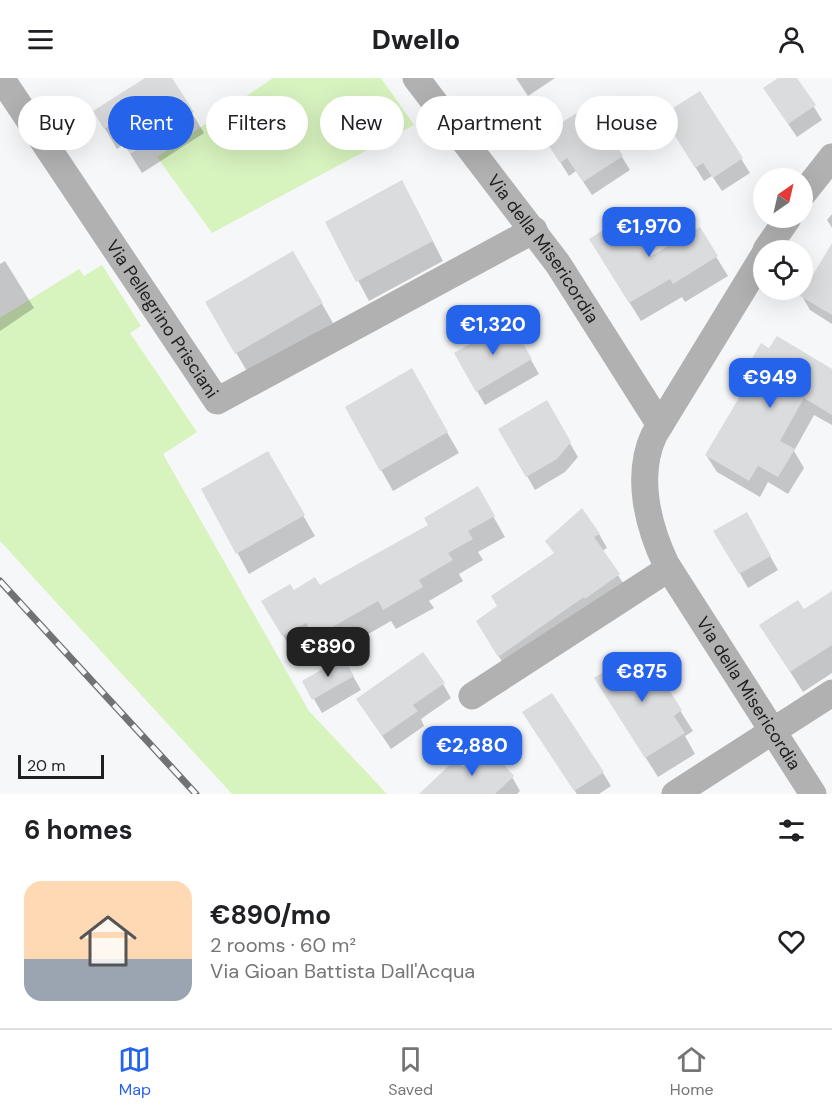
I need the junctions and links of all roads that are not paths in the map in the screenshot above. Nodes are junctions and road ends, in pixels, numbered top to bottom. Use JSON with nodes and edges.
{"nodes":[{"id":1,"x":416,"y":78,"type":"edge"},
{"id":2,"x":7,"y":84,"type":"edge"},
{"id":3,"x":832,"y":157,"type":"edge"},
{"id":4,"x":813,"y":181,"type":"edge"},
{"id":5,"x":534,"y":230,"type":"junction"},
{"id":6,"x":753,"y":273,"type":"edge"},
{"id":7,"x":660,"y":425,"type":"junction"},
{"id":8,"x":668,"y":569,"type":"junction"},
{"id":9,"x":832,"y":693,"type":"edge"},
{"id":10,"x":472,"y":696,"type":"dead end"},
{"id":11,"x":773,"y":733,"type":"junction"},
{"id":12,"x":675,"y":794,"type":"edge"},
{"id":13,"x":813,"y":794,"type":"edge"}],
"edges":[{"from":1,"to":5,"type":"street","name":"Via della Misericordia"},
{"from":2,"to":5,"type":"street","name":"Via Pellegrino Prisciani"},
{"from":3,"to":4,"type":"street"},
{"from":5,"to":7,"type":"street","name":"Via della Misericordia"},
{"from":6,"to":7,"type":"street","name":"Via della Misericordia"},
{"from":7,"to":8,"type":"street","name":"Via della Misericordia"},
{"from":8,"to":10,"type":"street"},
{"from":8,"to":11,"type":"street","name":"Via della Misericordia"},
{"from":9,"to":11,"type":"street"},
{"from":11,"to":12,"type":"street"},
{"from":11,"to":13,"type":"street","name":"Via della Misericordia"}]}
